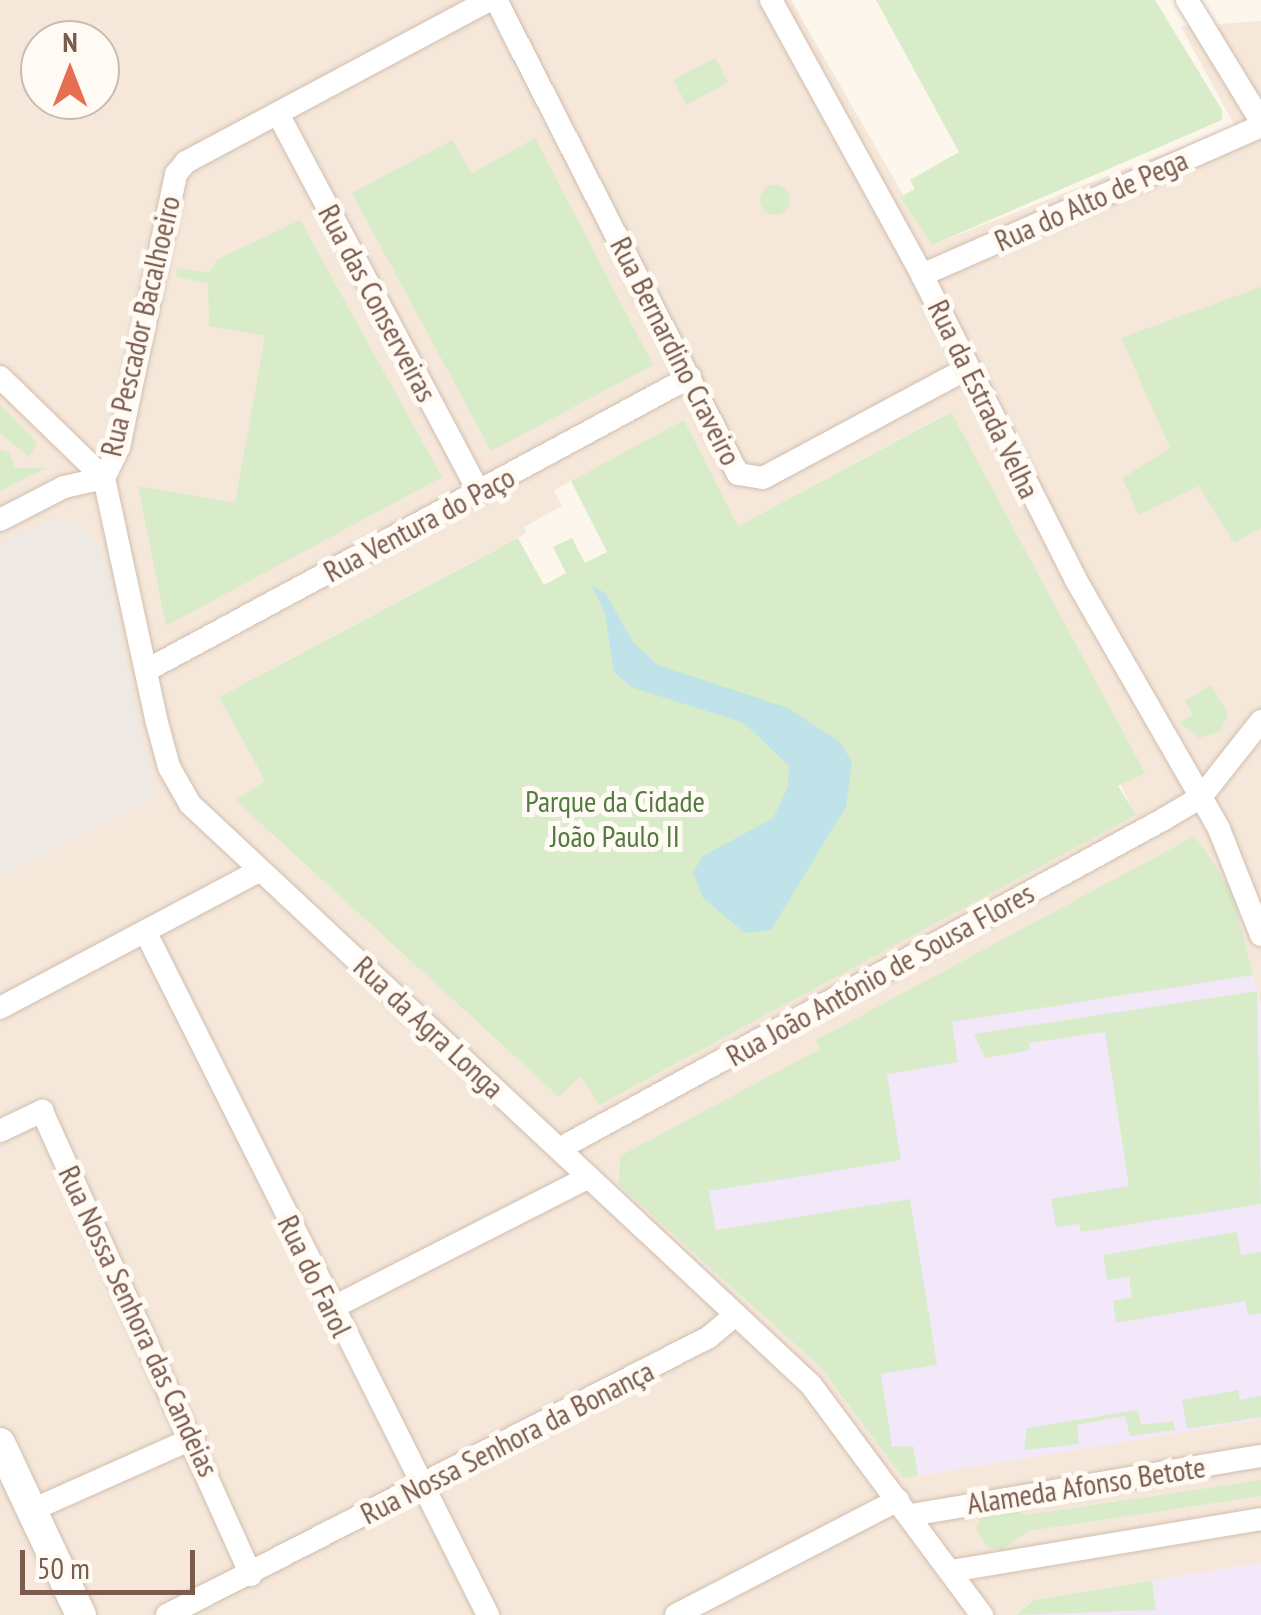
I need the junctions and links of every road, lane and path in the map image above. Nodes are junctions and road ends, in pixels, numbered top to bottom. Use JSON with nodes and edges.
{"nodes":[{"id":1,"x":493,"y":0,"type":"edge"},
{"id":2,"x":771,"y":0,"type":"edge"},
{"id":3,"x":1187,"y":0,"type":"edge"},
{"id":4,"x":278,"y":114,"type":"junction"},
{"id":5,"x":1261,"y":124,"type":"edge"},
{"id":6,"x":922,"y":275,"type":"junction"},
{"id":7,"x":966,"y":370,"type":"junction"},
{"id":8,"x":0,"y":376,"type":"edge"},
{"id":9,"x":690,"y":377,"type":"junction"},
{"id":10,"x":104,"y":478,"type":"junction"},
{"id":11,"x":479,"y":492,"type":"junction"},
{"id":12,"x":0,"y":520,"type":"edge"},
{"id":13,"x":147,"y":670,"type":"junction"},
{"id":14,"x":1261,"y":721,"type":"edge"},
{"id":15,"x":1201,"y":796,"type":"junction"},
{"id":16,"x":259,"y":871,"type":"junction"},
{"id":17,"x":147,"y":934,"type":"junction"},
{"id":18,"x":1261,"y":935,"type":"edge"},
{"id":19,"x":0,"y":1008,"type":"edge"},
{"id":20,"x":0,"y":1131,"type":"edge"},
{"id":21,"x":559,"y":1149,"type":"junction"},
{"id":22,"x":585,"y":1179,"type":"junction"},
{"id":23,"x":330,"y":1309,"type":"junction"},
{"id":24,"x":735,"y":1314,"type":"junction"},
{"id":25,"x":194,"y":1438,"type":"junction"},
{"id":26,"x":0,"y":1443,"type":"edge"},
{"id":27,"x":1261,"y":1456,"type":"edge"},
{"id":28,"x":421,"y":1488,"type":"junction"},
{"id":29,"x":904,"y":1507,"type":"junction"},
{"id":30,"x":32,"y":1510,"type":"junction"},
{"id":31,"x":1261,"y":1519,"type":"edge"},
{"id":32,"x":951,"y":1571,"type":"junction"},
{"id":33,"x":251,"y":1574,"type":"junction"},
{"id":34,"x":81,"y":1615,"type":"edge"},
{"id":35,"x":167,"y":1615,"type":"edge"},
{"id":36,"x":488,"y":1615,"type":"edge"},
{"id":37,"x":676,"y":1615,"type":"edge"},
{"id":38,"x":982,"y":1615,"type":"edge"}],
"edges":[{"from":1,"to":4,"type":"street","name":"Rua Pescador Bacalhoeiro"},
{"from":1,"to":9,"type":"street","name":"Rua Bernardino Craveiro"},
{"from":2,"to":6,"type":"street","name":"Rua da Estrada Velha"},
{"from":3,"to":5,"type":"street"},
{"from":4,"to":10,"type":"street","name":"Rua Pescador Bacalhoeiro"},
{"from":4,"to":11,"type":"street","name":"Rua das Conserveiras"},
{"from":5,"to":6,"type":"street","name":"Rua do Alto de Pega"},
{"from":6,"to":7,"type":"street","name":"Rua da Estrada Velha"},
{"from":7,"to":9,"type":"street","name":"Rua Bernardino Craveiro"},
{"from":7,"to":15,"type":"street","name":"Rua da Estrada Velha"},
{"from":8,"to":10,"type":"street"},
{"from":9,"to":11,"type":"street","name":"Rua Ventura do Paço"},
{"from":10,"to":12,"type":"street"},
{"from":10,"to":13,"type":"street","name":"Rua da Agra Longa"},
{"from":11,"to":13,"type":"street","name":"Rua Ventura do Paço"},
{"from":13,"to":16,"type":"street","name":"Rua da Agra Longa"},
{"from":14,"to":15,"type":"street"},
{"from":15,"to":18,"type":"street","name":"Rua da Estrada Velha"},
{"from":15,"to":21,"type":"street","name":"Rua João António de Sousa Flores"},
{"from":16,"to":17,"type":"street"},
{"from":16,"to":21,"type":"street","name":"Rua da Agra Longa"},
{"from":17,"to":19,"type":"street"},
{"from":17,"to":23,"type":"street","name":"Rua do Farol"},
{"from":20,"to":25,"type":"street","name":"Rua Nossa Senhora das Candeias"},
{"from":21,"to":22,"type":"street","name":"Rua da Agra Longa"},
{"from":22,"to":23,"type":"street"},
{"from":22,"to":24,"type":"street","name":"Rua da Agra Longa"},
{"from":23,"to":28,"type":"street","name":"Rua do Farol"},
{"from":24,"to":28,"type":"street","name":"Rua Nossa Senhora da Bonança"},
{"from":24,"to":29,"type":"street","name":"Rua da Agra Longa"},
{"from":25,"to":30,"type":"street"},
{"from":25,"to":33,"type":"street","name":"Rua Nossa Senhora das Candeias"},
{"from":26,"to":30,"type":"street"},
{"from":27,"to":29,"type":"street","name":"Alameda Afonso Betote"},
{"from":28,"to":33,"type":"street","name":"Rua Nossa Senhora da Bonança"},
{"from":28,"to":36,"type":"street","name":"Rua do Farol"},
{"from":29,"to":32,"type":"street","name":"Rua da Agra Longa"},
{"from":29,"to":37,"type":"street","name":"Alameda Afonso Betote"},
{"from":30,"to":34,"type":"street"},
{"from":31,"to":32,"type":"street","name":"Alameda Afonso Betote"},
{"from":32,"to":38,"type":"street","name":"Rua da Agra Longa"},
{"from":33,"to":35,"type":"street","name":"Rua Nossa Senhora da Bonança"}]}
